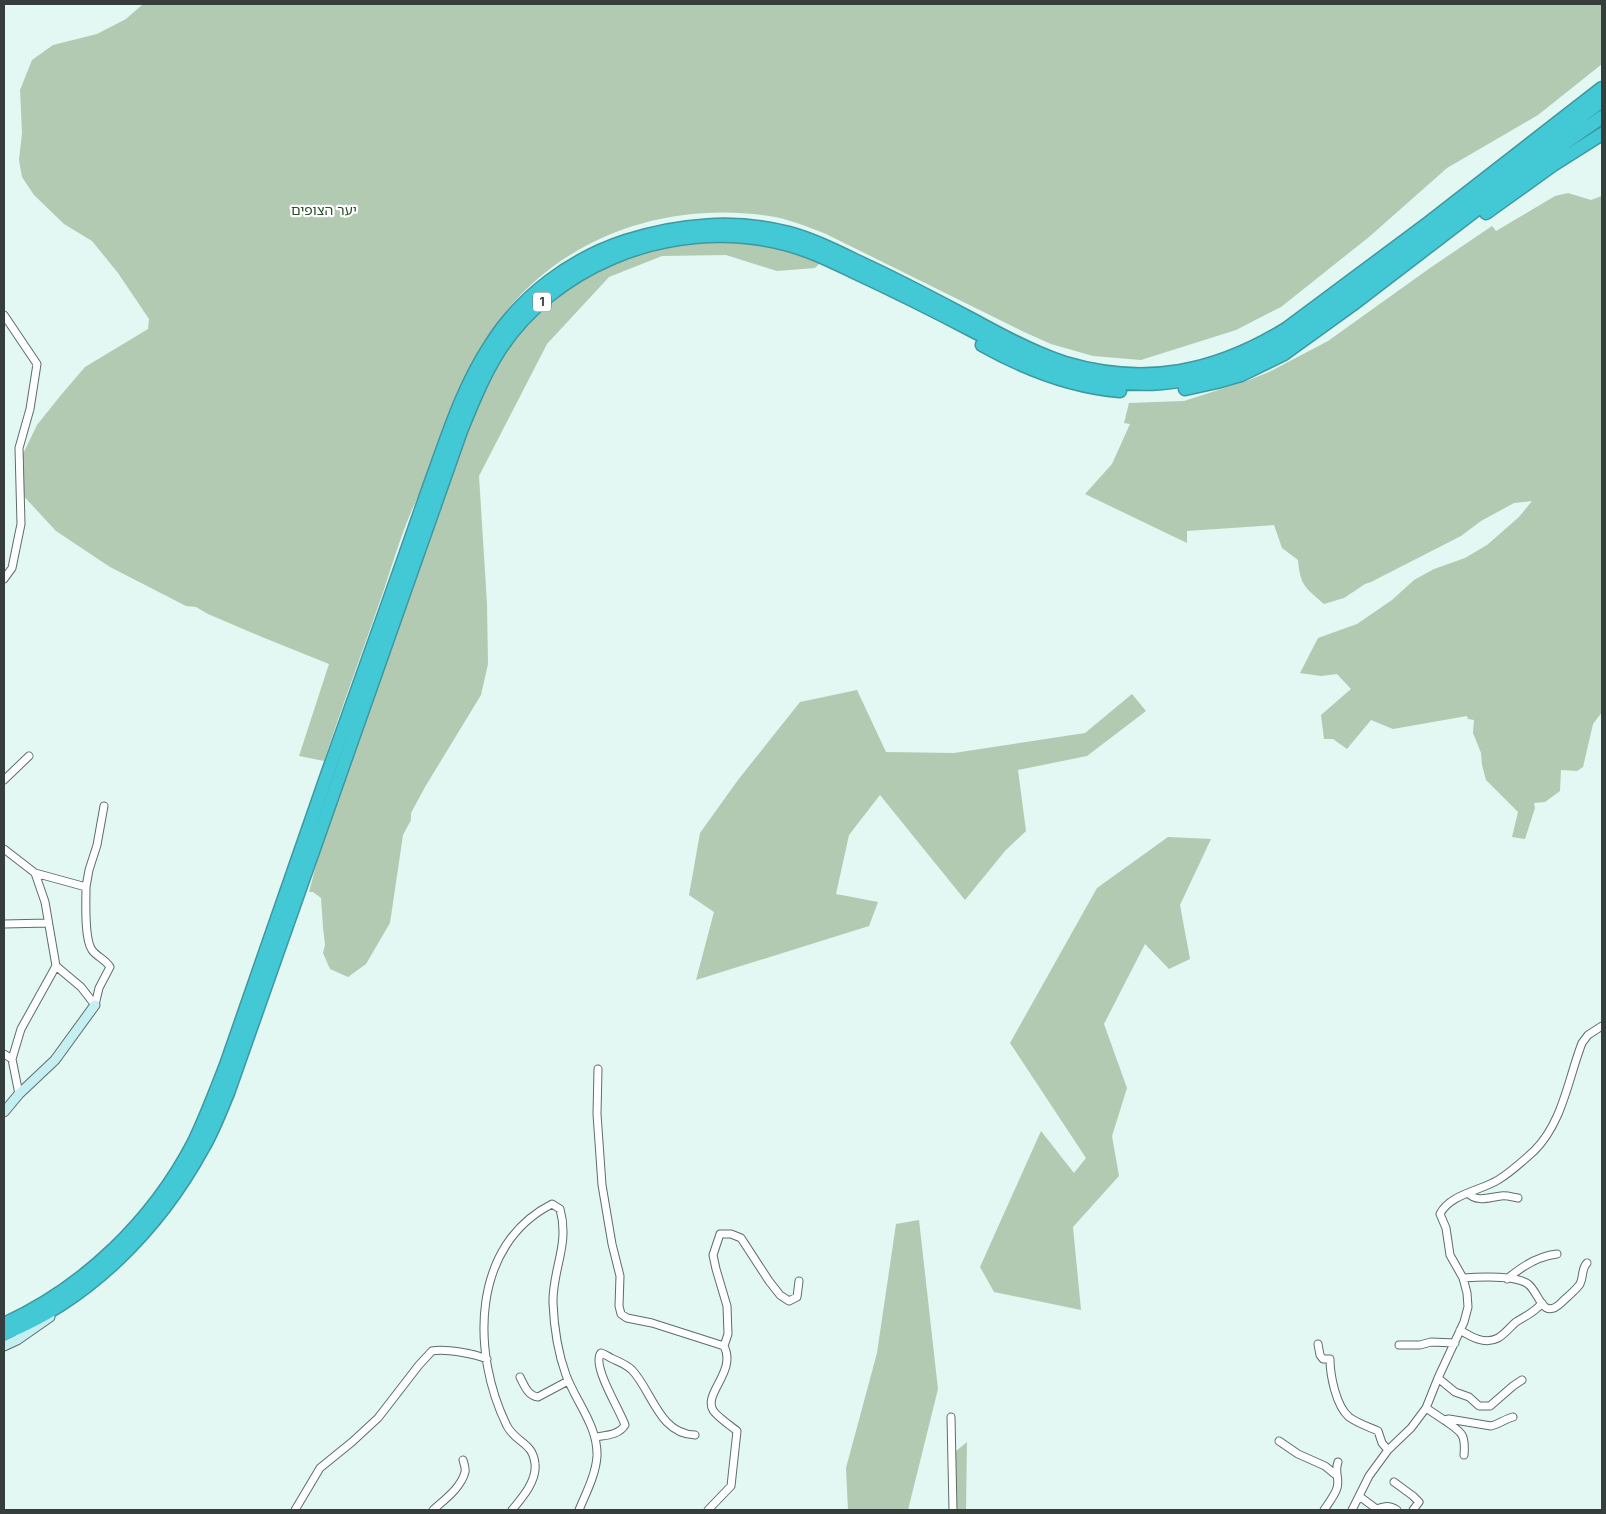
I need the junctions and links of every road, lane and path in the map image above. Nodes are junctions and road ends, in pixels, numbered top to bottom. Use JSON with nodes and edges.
{"nodes":[{"id":1,"x":1602,"y":82,"type":"edge"},
{"id":2,"x":1602,"y":88,"type":"edge"},
{"id":3,"x":1602,"y":101,"type":"edge"},
{"id":4,"x":1569,"y":112,"type":"junction"},
{"id":5,"x":1602,"y":117,"type":"edge"},
{"id":6,"x":1602,"y":134,"type":"edge"},
{"id":7,"x":892,"y":289,"type":"junction"},
{"id":8,"x":1352,"y":305,"type":"junction"},
{"id":9,"x":4,"y":314,"type":"edge"},
{"id":10,"x":4,"y":579,"type":"edge"},
{"id":11,"x":29,"y":756,"type":"dead end"},
{"id":12,"x":4,"y":780,"type":"edge"},
{"id":13,"x":104,"y":806,"type":"dead end"},
{"id":14,"x":4,"y":849,"type":"edge"},
{"id":15,"x":35,"y":873,"type":"junction"},
{"id":16,"x":86,"y":887,"type":"junction"},
{"id":17,"x":48,"y":923,"type":"junction"},
{"id":18,"x":4,"y":924,"type":"edge"},
{"id":19,"x":56,"y":966,"type":"junction"},
{"id":20,"x":95,"y":1005,"type":"junction"},
{"id":21,"x":1602,"y":1026,"type":"edge"},
{"id":22,"x":4,"y":1054,"type":"edge"},
{"id":23,"x":12,"y":1059,"type":"junction"},
{"id":24,"x":598,"y":1069,"type":"dead end"},
{"id":25,"x":19,"y":1094,"type":"junction"},
{"id":26,"x":4,"y":1112,"type":"edge"},
{"id":27,"x":1468,"y":1193,"type":"junction"},
{"id":28,"x":1518,"y":1198,"type":"dead end"},
{"id":29,"x":1557,"y":1254,"type":"dead end"},
{"id":30,"x":1587,"y":1263,"type":"dead end"},
{"id":31,"x":1463,"y":1278,"type":"junction"},
{"id":32,"x":1507,"y":1279,"type":"junction"},
{"id":33,"x":800,"y":1280,"type":"dead end"},
{"id":34,"x":77,"y":1294,"type":"junction"},
{"id":35,"x":44,"y":1302,"type":"junction"},
{"id":36,"x":1542,"y":1303,"type":"junction"},
{"id":37,"x":4,"y":1314,"type":"edge"},
{"id":38,"x":4,"y":1320,"type":"edge"},
{"id":39,"x":4,"y":1324,"type":"edge"},
{"id":40,"x":1460,"y":1330,"type":"junction"},
{"id":41,"x":4,"y":1334,"type":"edge"},
{"id":42,"x":1454,"y":1343,"type":"junction"},
{"id":43,"x":1318,"y":1344,"type":"dead end"},
{"id":44,"x":1399,"y":1345,"type":"dead end"},
{"id":45,"x":4,"y":1346,"type":"edge"},
{"id":46,"x":724,"y":1346,"type":"junction"},
{"id":47,"x":487,"y":1359,"type":"junction"},
{"id":48,"x":520,"y":1377,"type":"dead end"},
{"id":49,"x":1438,"y":1378,"type":"junction"},
{"id":50,"x":1522,"y":1380,"type":"dead end"},
{"id":51,"x":568,"y":1381,"type":"junction"},
{"id":52,"x":1426,"y":1408,"type":"junction"},
{"id":53,"x":951,"y":1417,"type":"dead end"},
{"id":54,"x":1513,"y":1417,"type":"dead end"},
{"id":55,"x":1444,"y":1420,"type":"junction"},
{"id":56,"x":695,"y":1435,"type":"dead end"},
{"id":57,"x":596,"y":1437,"type":"junction"},
{"id":58,"x":1279,"y":1440,"type":"dead end"},
{"id":59,"x":1388,"y":1450,"type":"junction"},
{"id":60,"x":1464,"y":1455,"type":"dead end"},
{"id":61,"x":463,"y":1460,"type":"dead end"},
{"id":62,"x":1338,"y":1462,"type":"dead end"},
{"id":63,"x":1336,"y":1475,"type":"junction"},
{"id":64,"x":1394,"y":1482,"type":"dead end"},
{"id":65,"x":1359,"y":1496,"type":"junction"},
{"id":66,"x":295,"y":1510,"type":"edge"},
{"id":67,"x":434,"y":1510,"type":"edge"},
{"id":68,"x":512,"y":1510,"type":"edge"},
{"id":69,"x":579,"y":1510,"type":"edge"},
{"id":70,"x":708,"y":1510,"type":"edge"},
{"id":71,"x":953,"y":1510,"type":"edge"},
{"id":72,"x":1324,"y":1510,"type":"edge"},
{"id":73,"x":1352,"y":1510,"type":"edge"},
{"id":74,"x":1377,"y":1510,"type":"edge"},
{"id":75,"x":1397,"y":1510,"type":"edge"},
{"id":76,"x":1413,"y":1510,"type":"edge"}],
"edges":[{"from":1,"to":4,"type":"highway","number":"1"},
{"from":2,"to":4,"type":"highway"},
{"from":3,"to":7,"type":"highway","number":"1"},
{"from":4,"to":35,"type":"highway","number":"1"},
{"from":5,"to":8,"type":"highway"},
{"from":6,"to":8,"type":"highway"},
{"from":7,"to":8,"type":"highway"},
{"from":7,"to":34,"type":"highway","number":"1"},
{"from":9,"to":10,"type":"street"},
{"from":11,"to":12,"type":"street"},
{"from":13,"to":16,"type":"street"},
{"from":14,"to":15,"type":"street"},
{"from":15,"to":16,"type":"street"},
{"from":15,"to":17,"type":"street"},
{"from":16,"to":20,"type":"street"},
{"from":17,"to":18,"type":"street"},
{"from":17,"to":19,"type":"street"},
{"from":19,"to":20,"type":"street"},
{"from":19,"to":23,"type":"street"},
{"from":20,"to":25,"type":"street"},
{"from":21,"to":27,"type":"street"},
{"from":22,"to":23,"type":"street"},
{"from":23,"to":25,"type":"street"},
{"from":24,"to":46,"type":"street"},
{"from":25,"to":26,"type":"street"},
{"from":27,"to":28,"type":"street"},
{"from":27,"to":31,"type":"street"},
{"from":29,"to":32,"type":"street"},
{"from":30,"to":36,"type":"street"},
{"from":31,"to":32,"type":"street"},
{"from":31,"to":40,"type":"street"},
{"from":32,"to":36,"type":"street"},
{"from":33,"to":46,"type":"street"},
{"from":34,"to":41,"type":"highway","number":"1"},
{"from":34,"to":45,"type":"street"},
{"from":35,"to":37,"type":"highway"},
{"from":35,"to":38,"type":"highway","number":"1"},
{"from":35,"to":39,"type":"highway"},
{"from":36,"to":40,"type":"street"},
{"from":40,"to":42,"type":"street"},
{"from":42,"to":44,"type":"street"},
{"from":42,"to":49,"type":"street"},
{"from":43,"to":59,"type":"street"},
{"from":46,"to":70,"type":"street"},
{"from":47,"to":51,"type":"street"},
{"from":47,"to":66,"type":"street"},
{"from":47,"to":68,"type":"street"},
{"from":48,"to":51,"type":"street"},
{"from":49,"to":50,"type":"street"},
{"from":49,"to":52,"type":"street"},
{"from":51,"to":57,"type":"street"},
{"from":52,"to":55,"type":"street"},
{"from":52,"to":59,"type":"street"},
{"from":53,"to":71,"type":"street"},
{"from":54,"to":55,"type":"street"},
{"from":55,"to":60,"type":"street"},
{"from":56,"to":57,"type":"street"},
{"from":57,"to":69,"type":"street"},
{"from":58,"to":63,"type":"street"},
{"from":59,"to":65,"type":"street"},
{"from":61,"to":67,"type":"street"},
{"from":62,"to":63,"type":"street"},
{"from":63,"to":72,"type":"street"},
{"from":64,"to":76,"type":"street"},
{"from":65,"to":73,"type":"street"},
{"from":65,"to":74,"type":"street"},
{"from":74,"to":75,"type":"street"}]}
